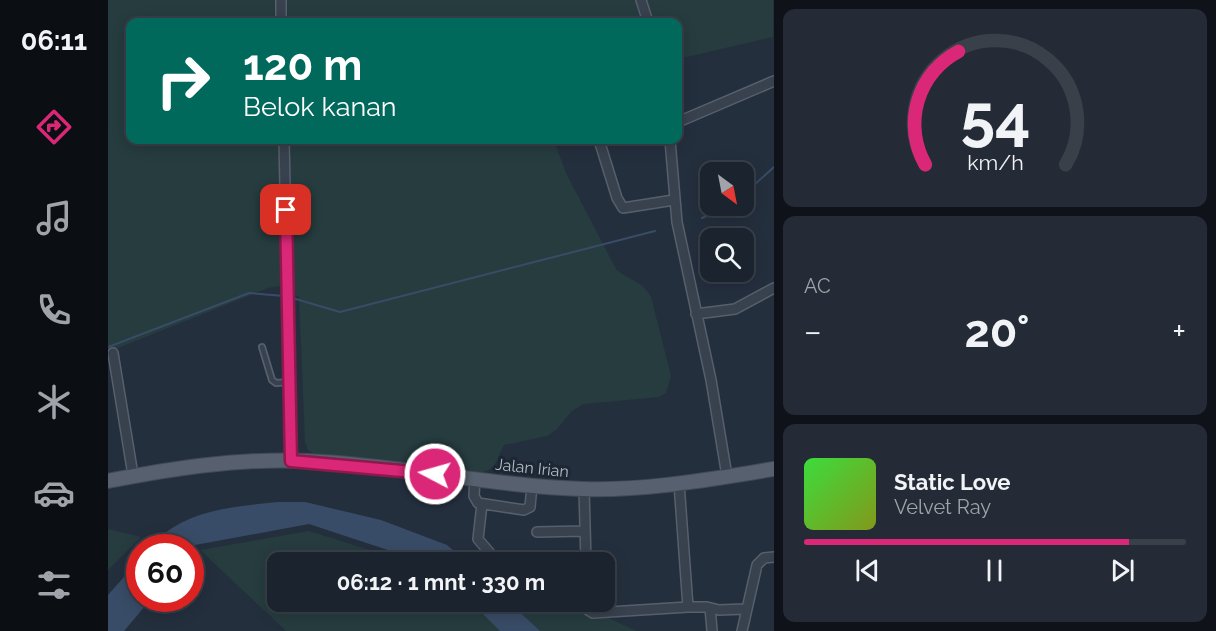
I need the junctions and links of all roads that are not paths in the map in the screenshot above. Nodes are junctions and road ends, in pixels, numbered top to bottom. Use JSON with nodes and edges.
{"nodes":[{"id":1,"x":281,"y":0,"type":"edge"},
{"id":2,"x":641,"y":0,"type":"edge"},
{"id":3,"x":281,"y":18,"type":"edge"},
{"id":4,"x":647,"y":18,"type":"edge"},
{"id":5,"x":774,"y":81,"type":"edge"},
{"id":6,"x":682,"y":120,"type":"edge"},
{"id":7,"x":284,"y":144,"type":"edge"},
{"id":8,"x":600,"y":144,"type":"edge"},
{"id":9,"x":670,"y":144,"type":"edge"},
{"id":10,"x":674,"y":200,"type":"junction"},
{"id":11,"x":774,"y":288,"type":"edge"},
{"id":12,"x":696,"y":314,"type":"junction"},
{"id":13,"x":262,"y":347,"type":"dead end"},
{"id":14,"x":113,"y":353,"type":"dead end"},
{"id":15,"x":290,"y":382,"type":"junction"},
{"id":16,"x":291,"y":461,"type":"junction"},
{"id":17,"x":774,"y":469,"type":"edge"},
{"id":18,"x":133,"y":475,"type":"junction"},
{"id":19,"x":727,"y":476,"type":"junction"},
{"id":20,"x":475,"y":478,"type":"junction"},
{"id":21,"x":108,"y":481,"type":"edge"},
{"id":22,"x":678,"y":483,"type":"junction"},
{"id":23,"x":532,"y":484,"type":"junction"},
{"id":24,"x":584,"y":489,"type":"junction"},
{"id":25,"x":482,"y":504,"type":"junction"},
{"id":26,"x":584,"y":531,"type":"junction"},
{"id":27,"x":537,"y":532,"type":"dead end"},
{"id":28,"x":490,"y":552,"type":"edge"},
{"id":29,"x":585,"y":552,"type":"edge"},
{"id":30,"x":774,"y":557,"type":"edge"},
{"id":31,"x":688,"y":607,"type":"junction"},
{"id":32,"x":710,"y":608,"type":"junction"},
{"id":33,"x":745,"y":609,"type":"junction"},
{"id":34,"x":591,"y":612,"type":"edge"},
{"id":35,"x":609,"y":612,"type":"edge"},
{"id":36,"x":615,"y":612,"type":"edge"},
{"id":37,"x":712,"y":630,"type":"edge"},
{"id":38,"x":742,"y":631,"type":"edge"}],
"edges":[{"from":1,"to":3,"type":"street"},
{"from":2,"to":4,"type":"street"},
{"from":5,"to":6,"type":"street"},
{"from":7,"to":15,"type":"street"},
{"from":8,"to":10,"type":"street"},
{"from":9,"to":10,"type":"street"},
{"from":10,"to":12,"type":"street"},
{"from":11,"to":12,"type":"street"},
{"from":12,"to":19,"type":"street"},
{"from":13,"to":15,"type":"lane"},
{"from":14,"to":18,"type":"street"},
{"from":15,"to":16,"type":"street"},
{"from":16,"to":18,"type":"main road","name":"Jalan Irian"},
{"from":16,"to":20,"type":"main road","name":"Jalan Irian"},
{"from":17,"to":19,"type":"main road","name":"Jalan Irian"},
{"from":18,"to":21,"type":"main road","name":"Jalan Irian"},
{"from":19,"to":22,"type":"main road","name":"Jalan Irian"},
{"from":20,"to":23,"type":"main road","name":"Jalan Irian"},
{"from":20,"to":25,"type":"street"},
{"from":22,"to":24,"type":"main road","name":"Jalan Irian"},
{"from":22,"to":31,"type":"street"},
{"from":23,"to":24,"type":"main road","name":"Jalan Irian"},
{"from":23,"to":25,"type":"street"},
{"from":24,"to":26,"type":"street"},
{"from":25,"to":28,"type":"street"},
{"from":26,"to":27,"type":"street"},
{"from":26,"to":29,"type":"street"},
{"from":30,"to":33,"type":"street"},
{"from":31,"to":32,"type":"street"},
{"from":31,"to":36,"type":"street"},
{"from":32,"to":33,"type":"street"},
{"from":32,"to":37,"type":"street"},
{"from":33,"to":38,"type":"street"},
{"from":34,"to":35,"type":"street"}]}
